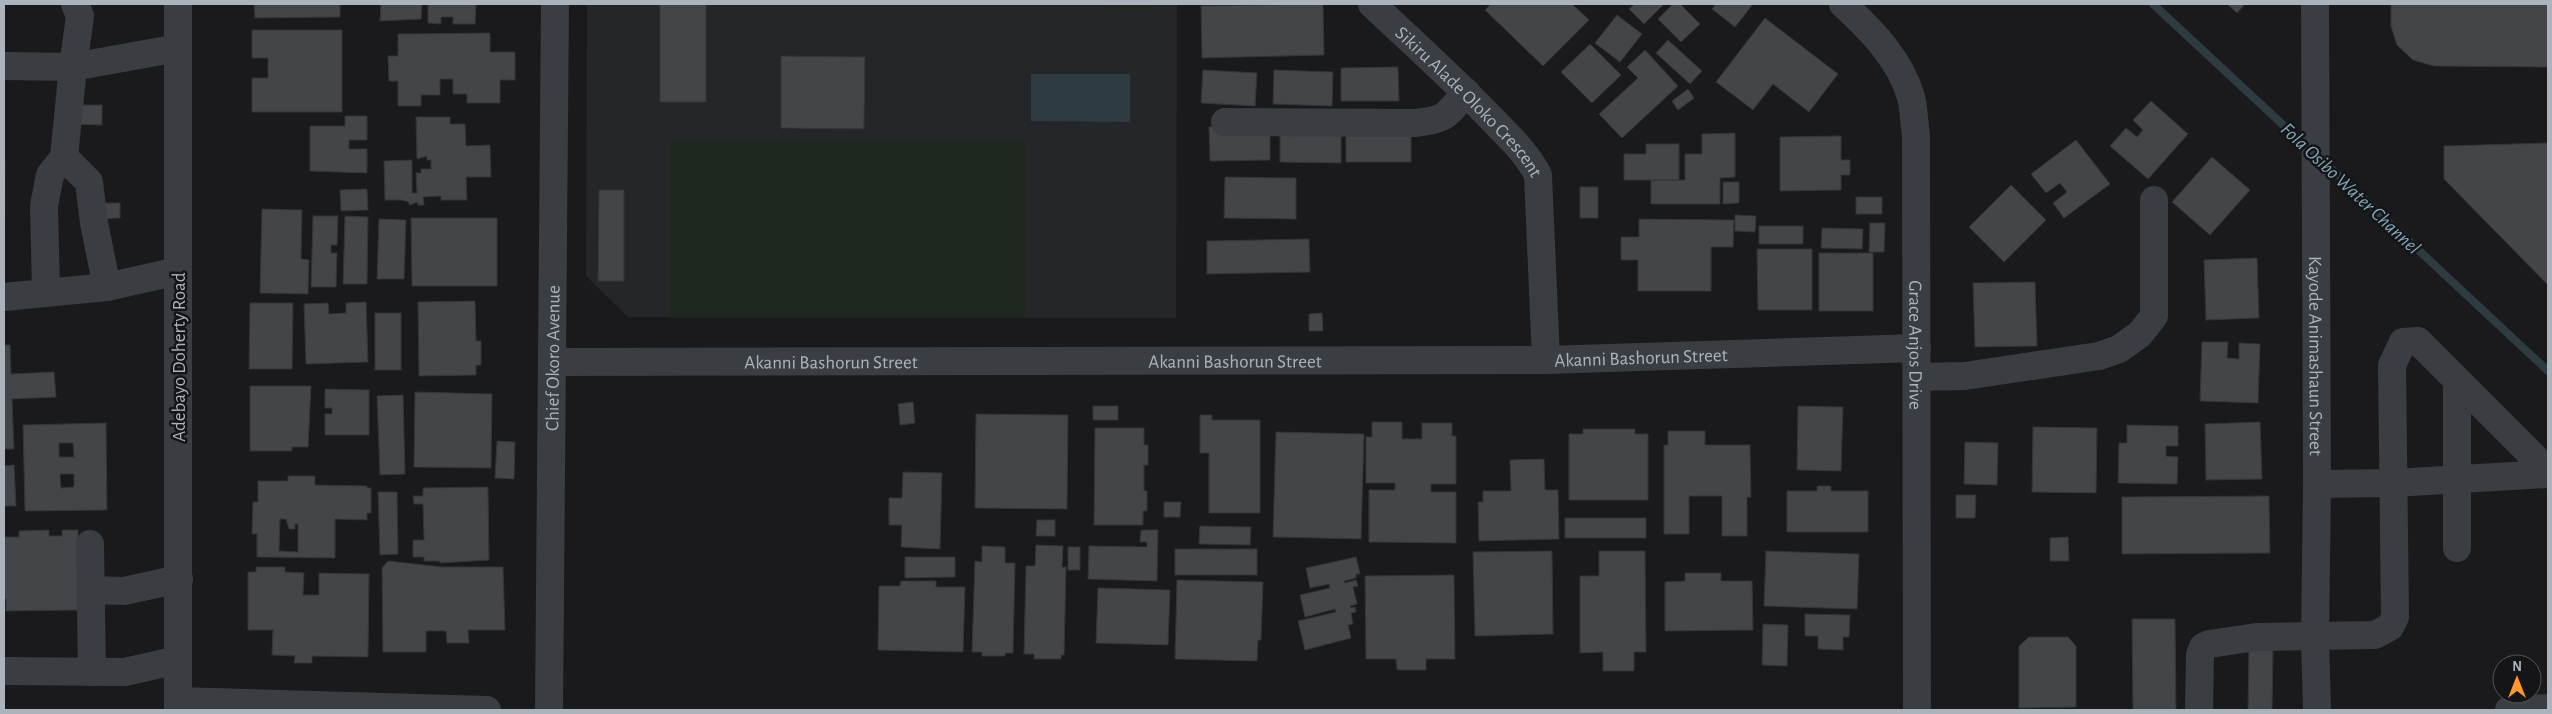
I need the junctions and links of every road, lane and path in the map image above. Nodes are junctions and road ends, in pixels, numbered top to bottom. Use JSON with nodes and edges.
{"nodes":[{"id":1,"x":75,"y":4,"type":"edge"},
{"id":2,"x":178,"y":4,"type":"edge"},
{"id":3,"x":555,"y":4,"type":"edge"},
{"id":4,"x":1372,"y":4,"type":"edge"},
{"id":5,"x":1844,"y":4,"type":"edge"},
{"id":6,"x":2315,"y":4,"type":"edge"},
{"id":7,"x":178,"y":48,"type":"junction"},
{"id":8,"x":4,"y":66,"type":"edge"},
{"id":9,"x":73,"y":67,"type":"junction"},
{"id":10,"x":1466,"y":92,"type":"junction"},
{"id":11,"x":1225,"y":122,"type":"dead end"},
{"id":12,"x":64,"y":157,"type":"junction"},
{"id":13,"x":2154,"y":200,"type":"dead end"},
{"id":14,"x":178,"y":271,"type":"junction"},
{"id":15,"x":107,"y":287,"type":"junction"},
{"id":16,"x":46,"y":291,"type":"junction"},
{"id":17,"x":4,"y":297,"type":"edge"},
{"id":18,"x":1917,"y":348,"type":"junction"},
{"id":19,"x":1546,"y":360,"type":"junction"},
{"id":20,"x":553,"y":362,"type":"junction"},
{"id":21,"x":1917,"y":377,"type":"junction"},
{"id":22,"x":2457,"y":382,"type":"junction"},
{"id":23,"x":2548,"y":472,"type":"edge"},
{"id":24,"x":2458,"y":480,"type":"junction"},
{"id":25,"x":2394,"y":483,"type":"junction"},
{"id":26,"x":2317,"y":484,"type":"junction"},
{"id":27,"x":90,"y":544,"type":"dead end"},
{"id":28,"x":2457,"y":548,"type":"dead end"},
{"id":29,"x":178,"y":579,"type":"junction"},
{"id":30,"x":91,"y":590,"type":"junction"},
{"id":31,"x":2315,"y":638,"type":"junction"},
{"id":32,"x":178,"y":660,"type":"junction"},
{"id":33,"x":4,"y":671,"type":"edge"},
{"id":34,"x":92,"y":672,"type":"junction"},
{"id":35,"x":178,"y":706,"type":"edge"},
{"id":36,"x":2548,"y":708,"type":"edge"},
{"id":37,"x":487,"y":710,"type":"edge"},
{"id":38,"x":549,"y":710,"type":"edge"},
{"id":39,"x":1917,"y":710,"type":"edge"},
{"id":40,"x":2199,"y":710,"type":"edge"},
{"id":41,"x":2317,"y":710,"type":"edge"},
{"id":42,"x":2509,"y":710,"type":"edge"}],
"edges":[{"from":1,"to":9,"type":"street"},
{"from":2,"to":7,"type":"street","name":"Adebayo Doherty Road"},
{"from":3,"to":20,"type":"street","name":"Chief Okoro Avenue"},
{"from":4,"to":10,"type":"street","name":"Sikiru Alade Oloko Crescent"},
{"from":5,"to":18,"type":"street","name":"Grace Anjos Drive"},
{"from":6,"to":26,"type":"street","name":"Kayode Animashaun Street"},
{"from":7,"to":9,"type":"street"},
{"from":7,"to":14,"type":"street","name":"Adebayo Doherty Road"},
{"from":8,"to":9,"type":"street"},
{"from":9,"to":12,"type":"street"},
{"from":10,"to":11,"type":"street"},
{"from":10,"to":19,"type":"street","name":"Sikiru Alade Oloko Crescent"},
{"from":12,"to":15,"type":"street"},
{"from":12,"to":16,"type":"street"},
{"from":13,"to":21,"type":"street"},
{"from":14,"to":15,"type":"street"},
{"from":14,"to":29,"type":"street","name":"Adebayo Doherty Road"},
{"from":15,"to":16,"type":"street"},
{"from":16,"to":17,"type":"street"},
{"from":18,"to":19,"type":"street","name":"Akanni Bashorun Street"},
{"from":18,"to":21,"type":"street","name":"Grace Anjos Drive"},
{"from":19,"to":20,"type":"street","name":"Akanni Bashorun Street"},
{"from":20,"to":38,"type":"street","name":"Chief Okoro Avenue"},
{"from":21,"to":39,"type":"street","name":"Grace Anjos Drive"},
{"from":22,"to":23,"type":"street"},
{"from":22,"to":24,"type":"street"},
{"from":22,"to":25,"type":"street"},
{"from":23,"to":24,"type":"street"},
{"from":24,"to":25,"type":"street"},
{"from":24,"to":28,"type":"street"},
{"from":25,"to":26,"type":"street"},
{"from":25,"to":31,"type":"street"},
{"from":26,"to":31,"type":"street","name":"Kayode Animashaun Street"},
{"from":27,"to":30,"type":"street"},
{"from":29,"to":30,"type":"street"},
{"from":29,"to":32,"type":"street","name":"Adebayo Doherty Road"},
{"from":30,"to":34,"type":"street"},
{"from":31,"to":40,"type":"street"},
{"from":31,"to":41,"type":"street","name":"Kayode Animashaun Street"},
{"from":32,"to":34,"type":"street"},
{"from":32,"to":35,"type":"street","name":"Adebayo Doherty Road"},
{"from":33,"to":34,"type":"street"},
{"from":35,"to":37,"type":"street"},
{"from":36,"to":42,"type":"street"}]}
